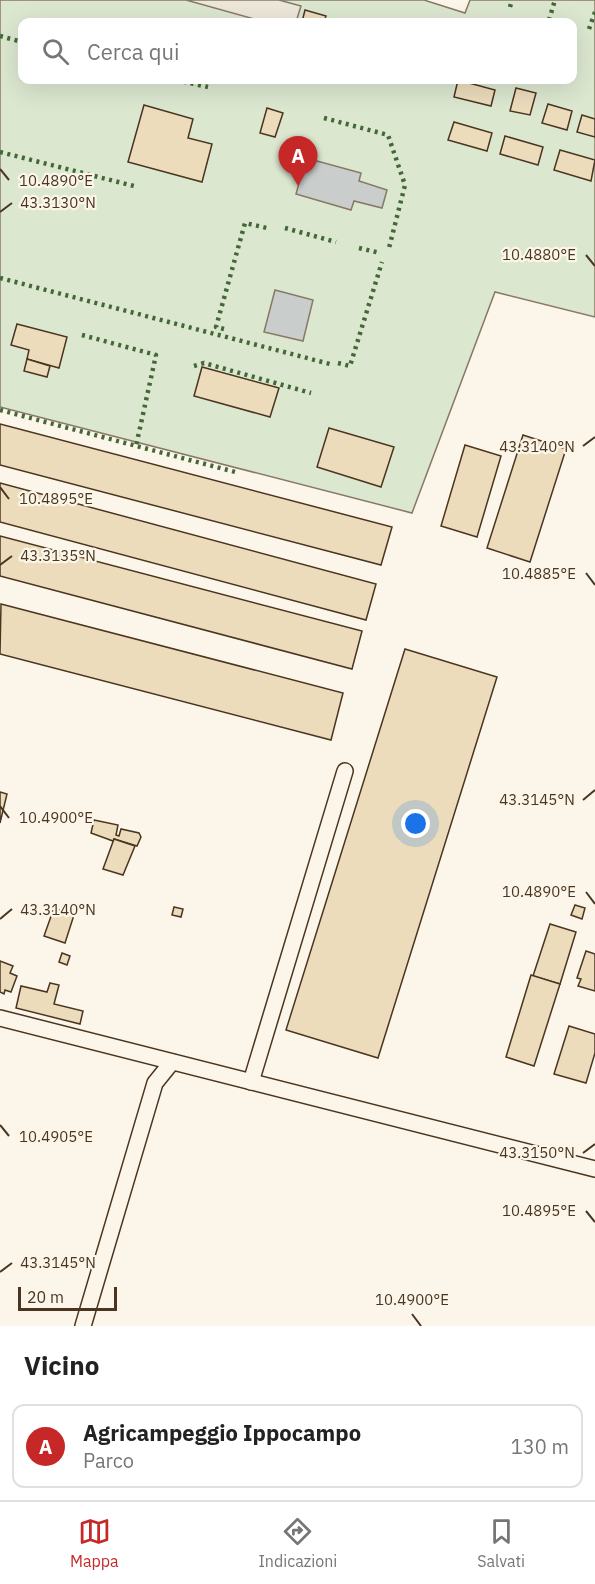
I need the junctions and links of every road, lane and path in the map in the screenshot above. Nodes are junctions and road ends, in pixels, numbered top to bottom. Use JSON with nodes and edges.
{"nodes":[{"id":1,"x":345,"y":771,"type":"dead end"},
{"id":2,"x":0,"y":1018,"type":"edge"},
{"id":3,"x":172,"y":1062,"type":"junction"},
{"id":4,"x":251,"y":1082,"type":"junction"},
{"id":5,"x":595,"y":1169,"type":"edge"},
{"id":6,"x":83,"y":1326,"type":"edge"}],
"edges":[{"from":1,"to":4,"type":"lane"},
{"from":2,"to":3,"type":"lane"},
{"from":3,"to":4,"type":"lane"},
{"from":3,"to":6,"type":"lane"},
{"from":4,"to":5,"type":"lane"}]}
